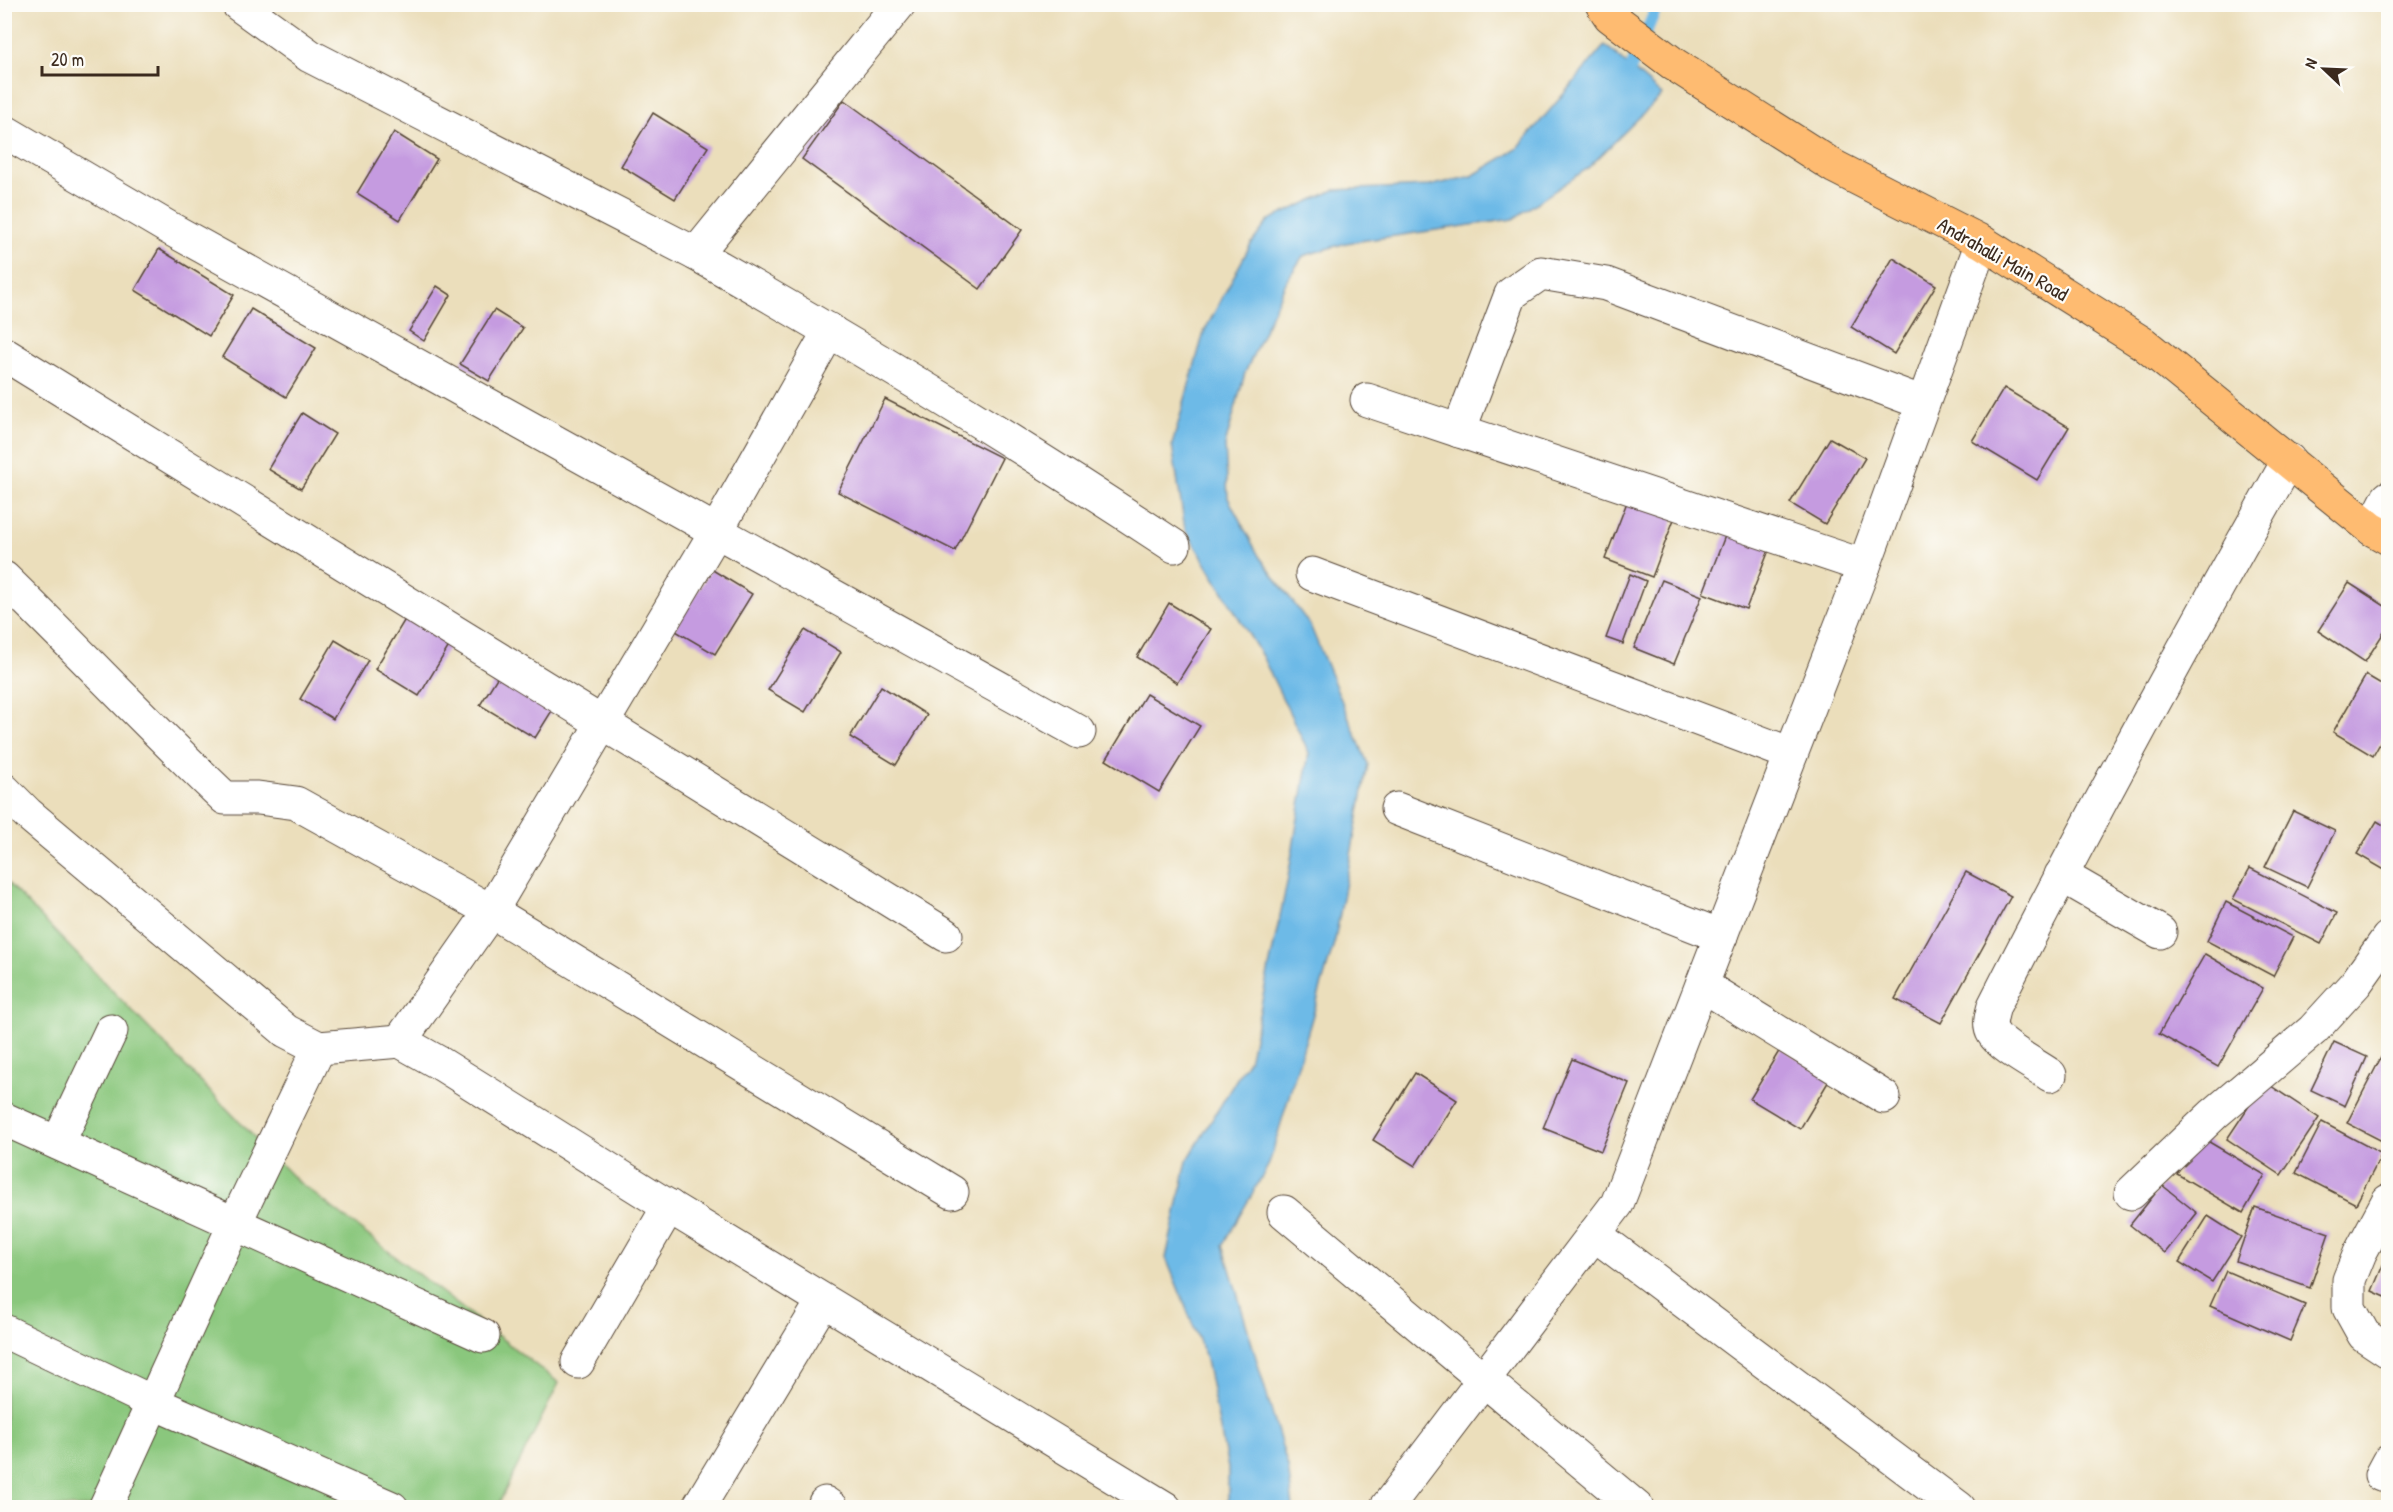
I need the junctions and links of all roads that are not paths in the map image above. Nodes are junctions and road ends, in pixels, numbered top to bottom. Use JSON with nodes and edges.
{"nodes":[{"id":1,"x":238,"y":4,"type":"edge"},
{"id":2,"x":899,"y":4,"type":"edge"},
{"id":3,"x":1606,"y":10,"type":"edge"},
{"id":4,"x":4,"y":131,"type":"edge"},
{"id":5,"x":1982,"y":242,"type":"junction"},
{"id":6,"x":696,"y":254,"type":"junction"},
{"id":7,"x":830,"y":330,"type":"junction"},
{"id":8,"x":4,"y":354,"type":"edge"},
{"id":9,"x":1367,"y":400,"type":"dead end"},
{"id":10,"x":1923,"y":403,"type":"junction"},
{"id":11,"x":1459,"y":431,"type":"junction"},
{"id":12,"x":2289,"y":460,"type":"junction"},
{"id":13,"x":2388,"y":498,"type":"edge"},
{"id":14,"x":717,"y":530,"type":"junction"},
{"id":15,"x":2380,"y":533,"type":"edge"},
{"id":16,"x":1174,"y":546,"type":"dead end"},
{"id":17,"x":1864,"y":566,"type":"junction"},
{"id":18,"x":1312,"y":574,"type":"dead end"},
{"id":19,"x":4,"y":578,"type":"edge"},
{"id":20,"x":602,"y":722,"type":"junction"},
{"id":21,"x":1079,"y":732,"type":"dead end"},
{"id":22,"x":1791,"y":754,"type":"junction"},
{"id":23,"x":4,"y":790,"type":"edge"},
{"id":24,"x":1397,"y":809,"type":"dead end"},
{"id":25,"x":2061,"y":875,"type":"junction"},
{"id":26,"x":491,"y":911,"type":"junction"},
{"id":27,"x":2160,"y":932,"type":"dead end"},
{"id":28,"x":946,"y":935,"type":"dead end"},
{"id":29,"x":1721,"y":936,"type":"junction"},
{"id":30,"x":2388,"y":938,"type":"edge"},
{"id":31,"x":1702,"y":985,"type":"junction"},
{"id":32,"x":111,"y":1031,"type":"dead end"},
{"id":33,"x":400,"y":1041,"type":"junction"},
{"id":34,"x":320,"y":1048,"type":"junction"},
{"id":35,"x":2050,"y":1075,"type":"dead end"},
{"id":36,"x":1884,"y":1097,"type":"dead end"},
{"id":37,"x":4,"y":1119,"type":"edge"},
{"id":38,"x":58,"y":1143,"type":"junction"},
{"id":39,"x":952,"y":1192,"type":"dead end"},
{"id":40,"x":2131,"y":1193,"type":"dead end"},
{"id":41,"x":2388,"y":1201,"type":"edge"},
{"id":42,"x":669,"y":1206,"type":"junction"},
{"id":43,"x":1284,"y":1212,"type":"dead end"},
{"id":44,"x":235,"y":1223,"type":"junction"},
{"id":45,"x":1594,"y":1234,"type":"junction"},
{"id":46,"x":823,"y":1301,"type":"junction"},
{"id":47,"x":4,"y":1331,"type":"edge"},
{"id":48,"x":483,"y":1336,"type":"dead end"},
{"id":49,"x":2388,"y":1351,"type":"edge"},
{"id":50,"x":578,"y":1362,"type":"dead end"},
{"id":51,"x":1484,"y":1381,"type":"junction"},
{"id":52,"x":154,"y":1403,"type":"junction"},
{"id":53,"x":1162,"y":1507,"type":"edge"},
{"id":54,"x":105,"y":1508,"type":"edge"},
{"id":55,"x":392,"y":1508,"type":"edge"},
{"id":56,"x":698,"y":1508,"type":"edge"},
{"id":57,"x":1386,"y":1508,"type":"edge"},
{"id":58,"x":1637,"y":1508,"type":"edge"},
{"id":59,"x":1959,"y":1508,"type":"edge"}],
"edges":[{"from":1,"to":6,"type":"street"},
{"from":2,"to":6,"type":"street"},
{"from":3,"to":5,"type":"main road","name":"Andrahalli Main Road"},
{"from":4,"to":14,"type":"street"},
{"from":5,"to":10,"type":"street"},
{"from":5,"to":12,"type":"main road","name":"Andrahalli Main Road"},
{"from":6,"to":7,"type":"street"},
{"from":7,"to":14,"type":"street"},
{"from":7,"to":16,"type":"street"},
{"from":8,"to":20,"type":"street"},
{"from":9,"to":11,"type":"street"},
{"from":10,"to":11,"type":"street"},
{"from":10,"to":17,"type":"street"},
{"from":11,"to":17,"type":"street"},
{"from":12,"to":15,"type":"main road","name":"Andrahalli Main Road"},
{"from":12,"to":25,"type":"street"},
{"from":13,"to":15,"type":"street"},
{"from":14,"to":20,"type":"street"},
{"from":14,"to":21,"type":"street"},
{"from":17,"to":22,"type":"street"},
{"from":18,"to":22,"type":"street"},
{"from":19,"to":26,"type":"street"},
{"from":20,"to":26,"type":"street"},
{"from":20,"to":28,"type":"street"},
{"from":22,"to":29,"type":"street"},
{"from":23,"to":34,"type":"street"},
{"from":24,"to":29,"type":"street"},
{"from":25,"to":27,"type":"street"},
{"from":25,"to":35,"type":"street"},
{"from":26,"to":33,"type":"street"},
{"from":26,"to":39,"type":"street"},
{"from":29,"to":31,"type":"street"},
{"from":30,"to":40,"type":"street"},
{"from":31,"to":36,"type":"street"},
{"from":31,"to":45,"type":"street"},
{"from":32,"to":38,"type":"street"},
{"from":33,"to":34,"type":"street"},
{"from":33,"to":42,"type":"street"},
{"from":34,"to":44,"type":"street"},
{"from":37,"to":38,"type":"street"},
{"from":38,"to":44,"type":"street"},
{"from":41,"to":49,"type":"street"},
{"from":42,"to":46,"type":"street"},
{"from":42,"to":50,"type":"street"},
{"from":43,"to":51,"type":"street"},
{"from":44,"to":48,"type":"street"},
{"from":44,"to":52,"type":"street"},
{"from":45,"to":51,"type":"street"},
{"from":45,"to":59,"type":"street"},
{"from":46,"to":53,"type":"street"},
{"from":46,"to":56,"type":"street"},
{"from":47,"to":52,"type":"street"},
{"from":51,"to":57,"type":"street"},
{"from":51,"to":58,"type":"street"},
{"from":52,"to":54,"type":"street"},
{"from":52,"to":55,"type":"street"}]}
